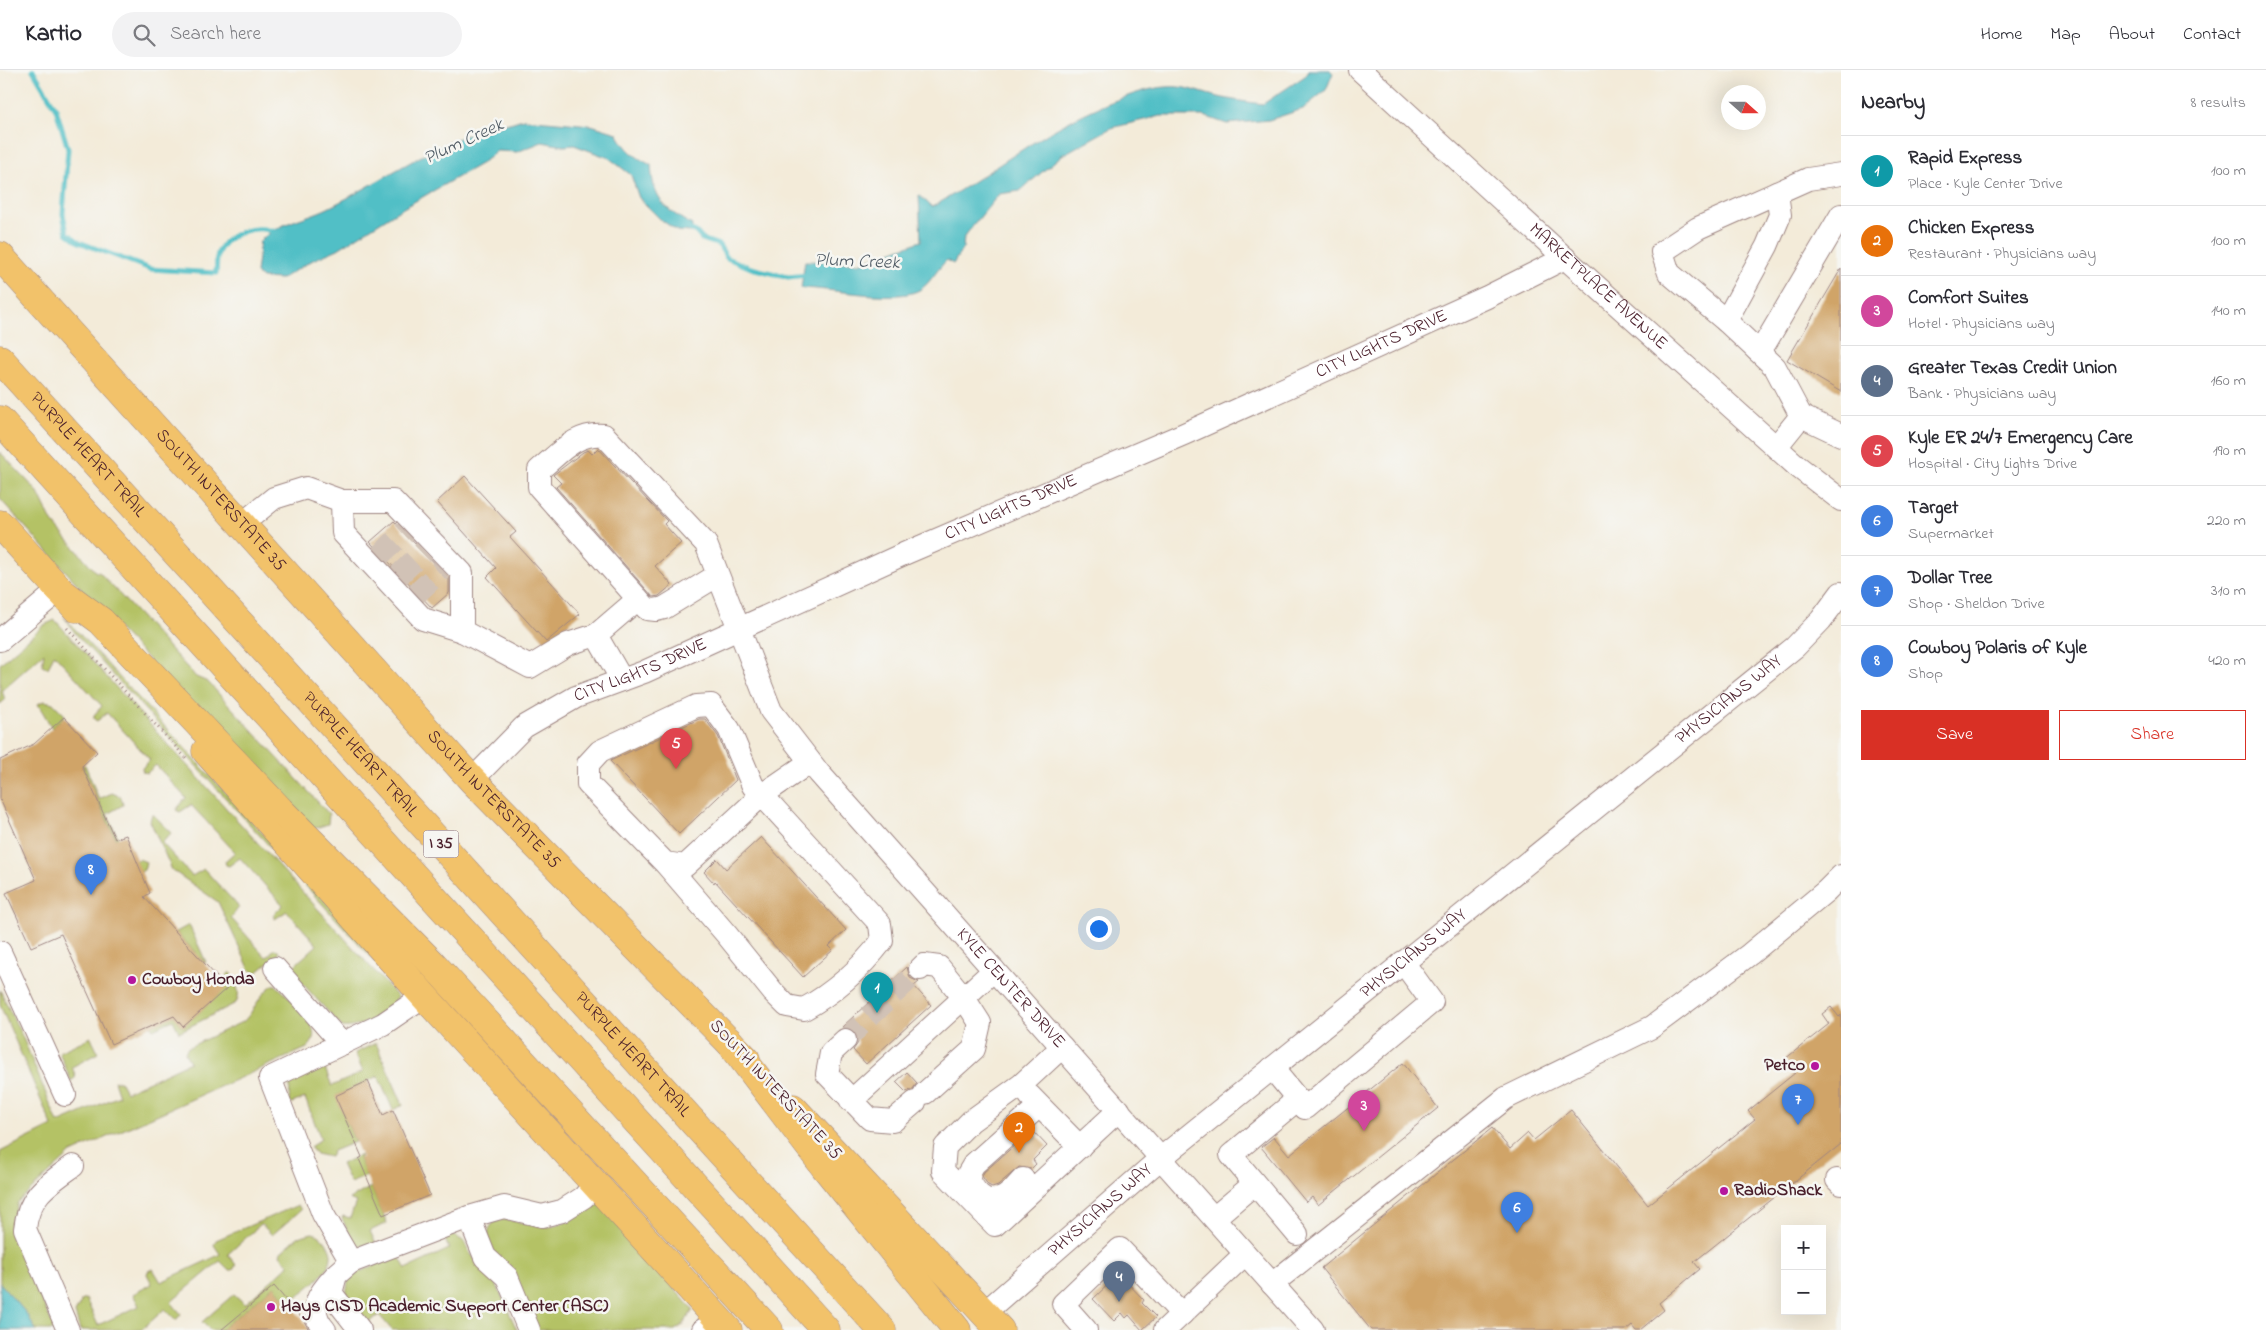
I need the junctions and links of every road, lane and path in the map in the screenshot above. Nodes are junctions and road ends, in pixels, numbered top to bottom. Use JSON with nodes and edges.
{"nodes":[{"id":1,"x":1366,"y":76,"type":"edge"},
{"id":2,"x":1841,"y":174,"type":"edge"},
{"id":3,"x":1777,"y":193,"type":"junction"},
{"id":4,"x":1841,"y":215,"type":"edge"},
{"id":5,"x":0,"y":256,"type":"edge"},
{"id":6,"x":1564,"y":258,"type":"junction"},
{"id":7,"x":1726,"y":321,"type":"junction"},
{"id":8,"x":1757,"y":350,"type":"junction"},
{"id":9,"x":0,"y":358,"type":"edge"},
{"id":10,"x":1801,"y":416,"type":"junction"},
{"id":11,"x":0,"y":420,"type":"edge"},
{"id":12,"x":1841,"y":435,"type":"edge"},
{"id":13,"x":1776,"y":447,"type":"junction"},
{"id":14,"x":1841,"y":500,"type":"edge"},
{"id":15,"x":342,"y":501,"type":"junction"},
{"id":16,"x":0,"y":524,"type":"edge"},
{"id":17,"x":242,"y":524,"type":"junction"},
{"id":18,"x":718,"y":575,"type":"junction"},
{"id":19,"x":59,"y":590,"type":"junction"},
{"id":20,"x":1841,"y":594,"type":"edge"},
{"id":21,"x":638,"y":599,"type":"junction"},
{"id":22,"x":739,"y":628,"type":"junction"},
{"id":23,"x":462,"y":631,"type":"junction"},
{"id":24,"x":596,"y":635,"type":"junction"},
{"id":25,"x":0,"y":640,"type":"edge"},
{"id":26,"x":622,"y":680,"type":"junction"},
{"id":27,"x":810,"y":762,"type":"junction"},
{"id":28,"x":472,"y":780,"type":"junction"},
{"id":29,"x":762,"y":795,"type":"junction"},
{"id":30,"x":665,"y":863,"type":"junction"},
{"id":31,"x":1841,"y":876,"type":"edge"},
{"id":32,"x":0,"y":952,"type":"edge"},
{"id":33,"x":1403,"y":962,"type":"junction"},
{"id":34,"x":275,"y":968,"type":"dead end"},
{"id":35,"x":920,"y":969,"type":"dead end"},
{"id":36,"x":994,"y":970,"type":"junction"},
{"id":37,"x":424,"y":996,"type":"junction"},
{"id":38,"x":964,"y":998,"type":"junction"},
{"id":39,"x":845,"y":1040,"type":"tunnel mouth"},
{"id":40,"x":729,"y":1041,"type":"junction"},
{"id":41,"x":342,"y":1044,"type":"junction"},
{"id":42,"x":1062,"y":1047,"type":"junction"},
{"id":43,"x":1272,"y":1068,"type":"junction"},
{"id":44,"x":1022,"y":1085,"type":"junction"},
{"id":45,"x":65,"y":1095,"type":"dead end"},
{"id":46,"x":1298,"y":1100,"type":"junction"},
{"id":47,"x":851,"y":1101,"type":"junction"},
{"id":48,"x":1039,"y":1106,"type":"junction"},
{"id":49,"x":1119,"y":1110,"type":"junction"},
{"id":50,"x":1074,"y":1142,"type":"junction"},
{"id":51,"x":1161,"y":1158,"type":"junction"},
{"id":52,"x":73,"y":1166,"type":"dead end"},
{"id":53,"x":595,"y":1183,"type":"junction"},
{"id":54,"x":1254,"y":1184,"type":"junction"},
{"id":55,"x":469,"y":1217,"type":"junction"},
{"id":56,"x":1214,"y":1218,"type":"junction"},
{"id":57,"x":1297,"y":1234,"type":"dead end"},
{"id":58,"x":1245,"y":1254,"type":"junction"},
{"id":59,"x":344,"y":1269,"type":"junction"},
{"id":60,"x":1272,"y":1284,"type":"junction"},
{"id":61,"x":1182,"y":1314,"type":"junction"},
{"id":62,"x":992,"y":1321,"type":"edge"},
{"id":63,"x":717,"y":1327,"type":"edge"},
{"id":64,"x":68,"y":1330,"type":"edge"},
{"id":65,"x":325,"y":1330,"type":"edge"},
{"id":66,"x":360,"y":1330,"type":"edge"},
{"id":67,"x":529,"y":1330,"type":"edge"},
{"id":68,"x":769,"y":1330,"type":"edge"},
{"id":69,"x":826,"y":1330,"type":"edge"},
{"id":70,"x":882,"y":1330,"type":"edge"},
{"id":71,"x":957,"y":1330,"type":"edge"},
{"id":72,"x":1086,"y":1330,"type":"edge"},
{"id":73,"x":1164,"y":1330,"type":"edge"},
{"id":74,"x":1313,"y":1330,"type":"edge"}],
"edges":[{"from":1,"to":6,"type":"street","name":"MARKETPLACE AVENUE"},
{"from":2,"to":3,"type":"street"},
{"from":3,"to":7,"type":"street"},
{"from":3,"to":7,"type":"street"},
{"from":4,"to":8,"type":"street"},
{"from":5,"to":17,"type":"main road","name":"SOUTH INTERSTATE 35"},
{"from":6,"to":13,"type":"street","name":"MARKETPLACE AVENUE"},
{"from":6,"to":22,"type":"street","name":"CITY LIGHTS DRIVE"},
{"from":7,"to":8,"type":"street"},
{"from":8,"to":10,"type":"street"},
{"from":9,"to":70,"type":"main road","name":"PURPLE HEART TRAIL","number":"I 35"},
{"from":10,"to":12,"type":"street"},
{"from":10,"to":13,"type":"street"},
{"from":11,"to":69,"type":"main road","number":"I 35"},
{"from":13,"to":14,"type":"street","name":"MARKETPLACE AVENUE"},
{"from":15,"to":17,"type":"street"},
{"from":15,"to":23,"type":"street"},
{"from":15,"to":23,"type":"street"},
{"from":16,"to":19,"type":"main road"},
{"from":17,"to":28,"type":"main road","name":"SOUTH INTERSTATE 35"},
{"from":18,"to":21,"type":"street"},
{"from":18,"to":21,"type":"street","name":"KYLE CENTER DRIVE"},
{"from":18,"to":22,"type":"street","name":"KYLE CENTER DRIVE"},
{"from":19,"to":25,"type":"street"},
{"from":19,"to":37,"type":"main road"},
{"from":19,"to":68,"type":"main road"},
{"from":20,"to":33,"type":"street","name":"PHYSICIANS WAY"},
{"from":21,"to":24,"type":"street"},
{"from":22,"to":26,"type":"street","name":"CITY LIGHTS DRIVE"},
{"from":22,"to":27,"type":"street","name":"KYLE CENTER DRIVE"},
{"from":23,"to":24,"type":"street"},
{"from":24,"to":26,"type":"street"},
{"from":26,"to":28,"type":"street","name":"CITY LIGHTS DRIVE"},
{"from":27,"to":29,"type":"street"},
{"from":27,"to":36,"type":"street","name":"KYLE CENTER DRIVE"},
{"from":28,"to":40,"type":"main road","name":"SOUTH INTERSTATE 35"},
{"from":29,"to":30,"type":"street"},
{"from":29,"to":30,"type":"street"},
{"from":29,"to":30,"type":"street"},
{"from":31,"to":60,"type":"street"},
{"from":32,"to":45,"type":"street"},
{"from":33,"to":43,"type":"street","name":"PHYSICIANS WAY"},
{"from":33,"to":46,"type":"street"},
{"from":34,"to":41,"type":"street"},
{"from":35,"to":38,"type":"street"},
{"from":36,"to":38,"type":"street"},
{"from":36,"to":42,"type":"street","name":"KYLE CENTER DRIVE"},
{"from":37,"to":41,"type":"street"},
{"from":37,"to":53,"type":"main road"},
{"from":38,"to":47,"type":"street"},
{"from":38,"to":47,"type":"street"},
{"from":39,"to":47,"type":"street"},
{"from":40,"to":62,"type":"main road","name":"SOUTH INTERSTATE 35"},
{"from":40,"to":71,"type":"main road"},
{"from":41,"to":59,"type":"street"},
{"from":42,"to":44,"type":"street"},
{"from":42,"to":49,"type":"street","name":"KYLE CENTER DRIVE"},
{"from":43,"to":46,"type":"street"},
{"from":43,"to":51,"type":"street","name":"PHYSICIANS WAY"},
{"from":44,"to":48,"type":"street"},
{"from":44,"to":50,"type":"street"},
{"from":46,"to":54,"type":"street"},
{"from":48,"to":50,"type":"street"},
{"from":48,"to":50,"type":"street"},
{"from":49,"to":50,"type":"street"},
{"from":49,"to":51,"type":"street","name":"KYLE CENTER DRIVE"},
{"from":51,"to":56,"type":"street","name":"KYLE CENTER DRIVE"},
{"from":51,"to":62,"type":"street","name":"PHYSICIANS WAY"},
{"from":52,"to":64,"type":"street"},
{"from":53,"to":55,"type":"street"},
{"from":53,"to":63,"type":"main road"},
{"from":54,"to":56,"type":"street"},
{"from":54,"to":57,"type":"street"},
{"from":55,"to":59,"type":"street"},
{"from":55,"to":67,"type":"street"},
{"from":56,"to":58,"type":"street","name":"KYLE CENTER DRIVE"},
{"from":58,"to":60,"type":"street","name":"KYLE CENTER DRIVE"},
{"from":58,"to":61,"type":"street"},
{"from":59,"to":65,"type":"street"},
{"from":59,"to":66,"type":"street"},
{"from":60,"to":74,"type":"street","name":"KYLE CENTER DRIVE"},
{"from":61,"to":72,"type":"street"},
{"from":61,"to":73,"type":"street"}]}
